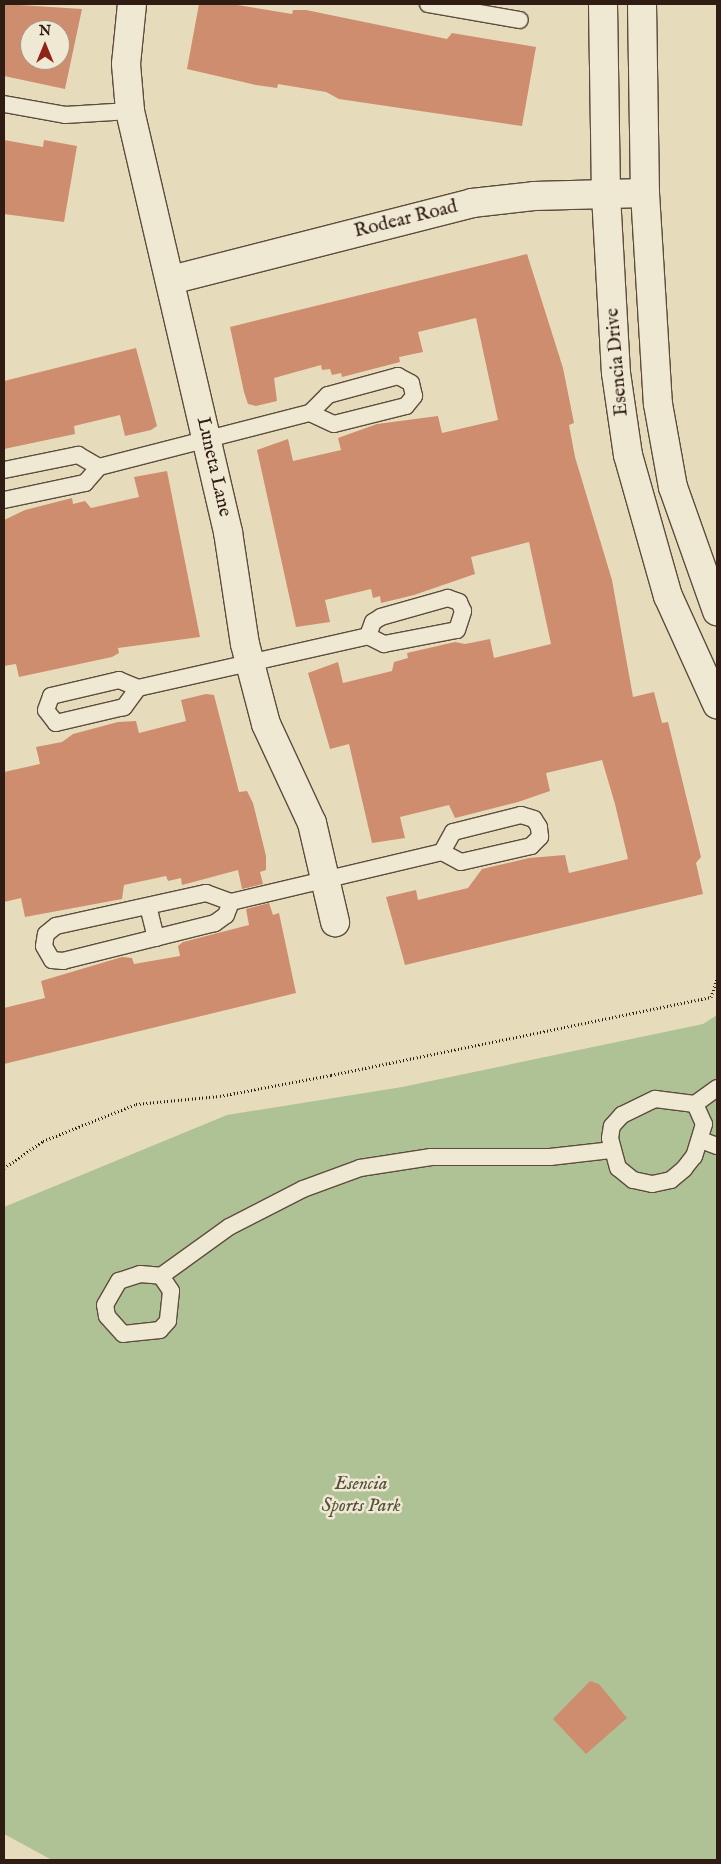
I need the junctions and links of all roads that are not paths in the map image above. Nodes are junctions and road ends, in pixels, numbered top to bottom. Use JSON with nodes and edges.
{"nodes":[{"id":1,"x":132,"y":4,"type":"edge"},
{"id":2,"x":428,"y":4,"type":"edge"},
{"id":3,"x":603,"y":4,"type":"edge"},
{"id":4,"x":642,"y":4,"type":"edge"},
{"id":5,"x":520,"y":20,"type":"dead end"},
{"id":6,"x":4,"y":104,"type":"edge"},
{"id":7,"x":130,"y":111,"type":"junction"},
{"id":8,"x":646,"y":193,"type":"junction"},
{"id":9,"x":606,"y":195,"type":"junction"},
{"id":10,"x":171,"y":280,"type":"junction"},
{"id":11,"x":310,"y":413,"type":"junction"},
{"id":12,"x":206,"y":439,"type":"junction"},
{"id":13,"x":99,"y":467,"type":"junction"},
{"id":14,"x":4,"y":470,"type":"edge"},
{"id":15,"x":4,"y":500,"type":"edge"},
{"id":16,"x":717,"y":611,"type":"edge"},
{"id":17,"x":368,"y":636,"type":"junction"},
{"id":18,"x":249,"y":662,"type":"junction"},
{"id":19,"x":138,"y":688,"type":"junction"},
{"id":20,"x":717,"y":704,"type":"edge"},
{"id":21,"x":442,"y":852,"type":"junction"},
{"id":22,"x":324,"y":879,"type":"junction"},
{"id":23,"x":231,"y":902,"type":"junction"},
{"id":24,"x":148,"y":906,"type":"junction"},
{"id":25,"x":335,"y":922,"type":"dead end"},
{"id":26,"x":156,"y":938,"type":"junction"},
{"id":27,"x":717,"y":1088,"type":"edge"},
{"id":28,"x":695,"y":1104,"type":"junction"},
{"id":29,"x":701,"y":1140,"type":"junction"},
{"id":30,"x":717,"y":1146,"type":"edge"},
{"id":31,"x":611,"y":1150,"type":"junction"},
{"id":32,"x":161,"y":1276,"type":"junction"}],
"edges":[{"from":1,"to":7,"type":"street","name":"Luneta Lane"},
{"from":2,"to":5,"type":"lane"},
{"from":3,"to":9,"type":"street","name":"Esencia Drive"},
{"from":4,"to":8,"type":"street","name":"Esencia Drive"},
{"from":6,"to":7,"type":"lane"},
{"from":7,"to":10,"type":"street","name":"Luneta Lane"},
{"from":8,"to":9,"type":"street","name":"Rodear Road"},
{"from":8,"to":16,"type":"street","name":"Esencia Drive"},
{"from":9,"to":10,"type":"street","name":"Rodear Road"},
{"from":9,"to":20,"type":"street","name":"Esencia Drive"},
{"from":10,"to":12,"type":"street","name":"Luneta Lane"},
{"from":11,"to":11,"type":"lane"},
{"from":11,"to":12,"type":"lane"},
{"from":12,"to":13,"type":"lane"},
{"from":12,"to":18,"type":"street","name":"Luneta Lane"},
{"from":13,"to":14,"type":"lane"},
{"from":13,"to":15,"type":"lane"},
{"from":17,"to":17,"type":"lane"},
{"from":17,"to":18,"type":"lane"},
{"from":18,"to":19,"type":"lane"},
{"from":18,"to":22,"type":"street","name":"Luneta Lane"},
{"from":19,"to":19,"type":"lane"},
{"from":21,"to":21,"type":"lane"},
{"from":21,"to":22,"type":"lane"},
{"from":22,"to":23,"type":"lane"},
{"from":22,"to":25,"type":"street","name":"Luneta Lane"},
{"from":23,"to":24,"type":"lane"},
{"from":23,"to":26,"type":"lane"},
{"from":24,"to":26,"type":"lane"},
{"from":24,"to":26,"type":"lane"},
{"from":27,"to":28,"type":"lane"},
{"from":28,"to":29,"type":"lane"},
{"from":28,"to":31,"type":"lane"},
{"from":29,"to":30,"type":"lane"},
{"from":29,"to":31,"type":"lane"},
{"from":31,"to":32,"type":"lane"},
{"from":32,"to":32,"type":"lane"}]}
